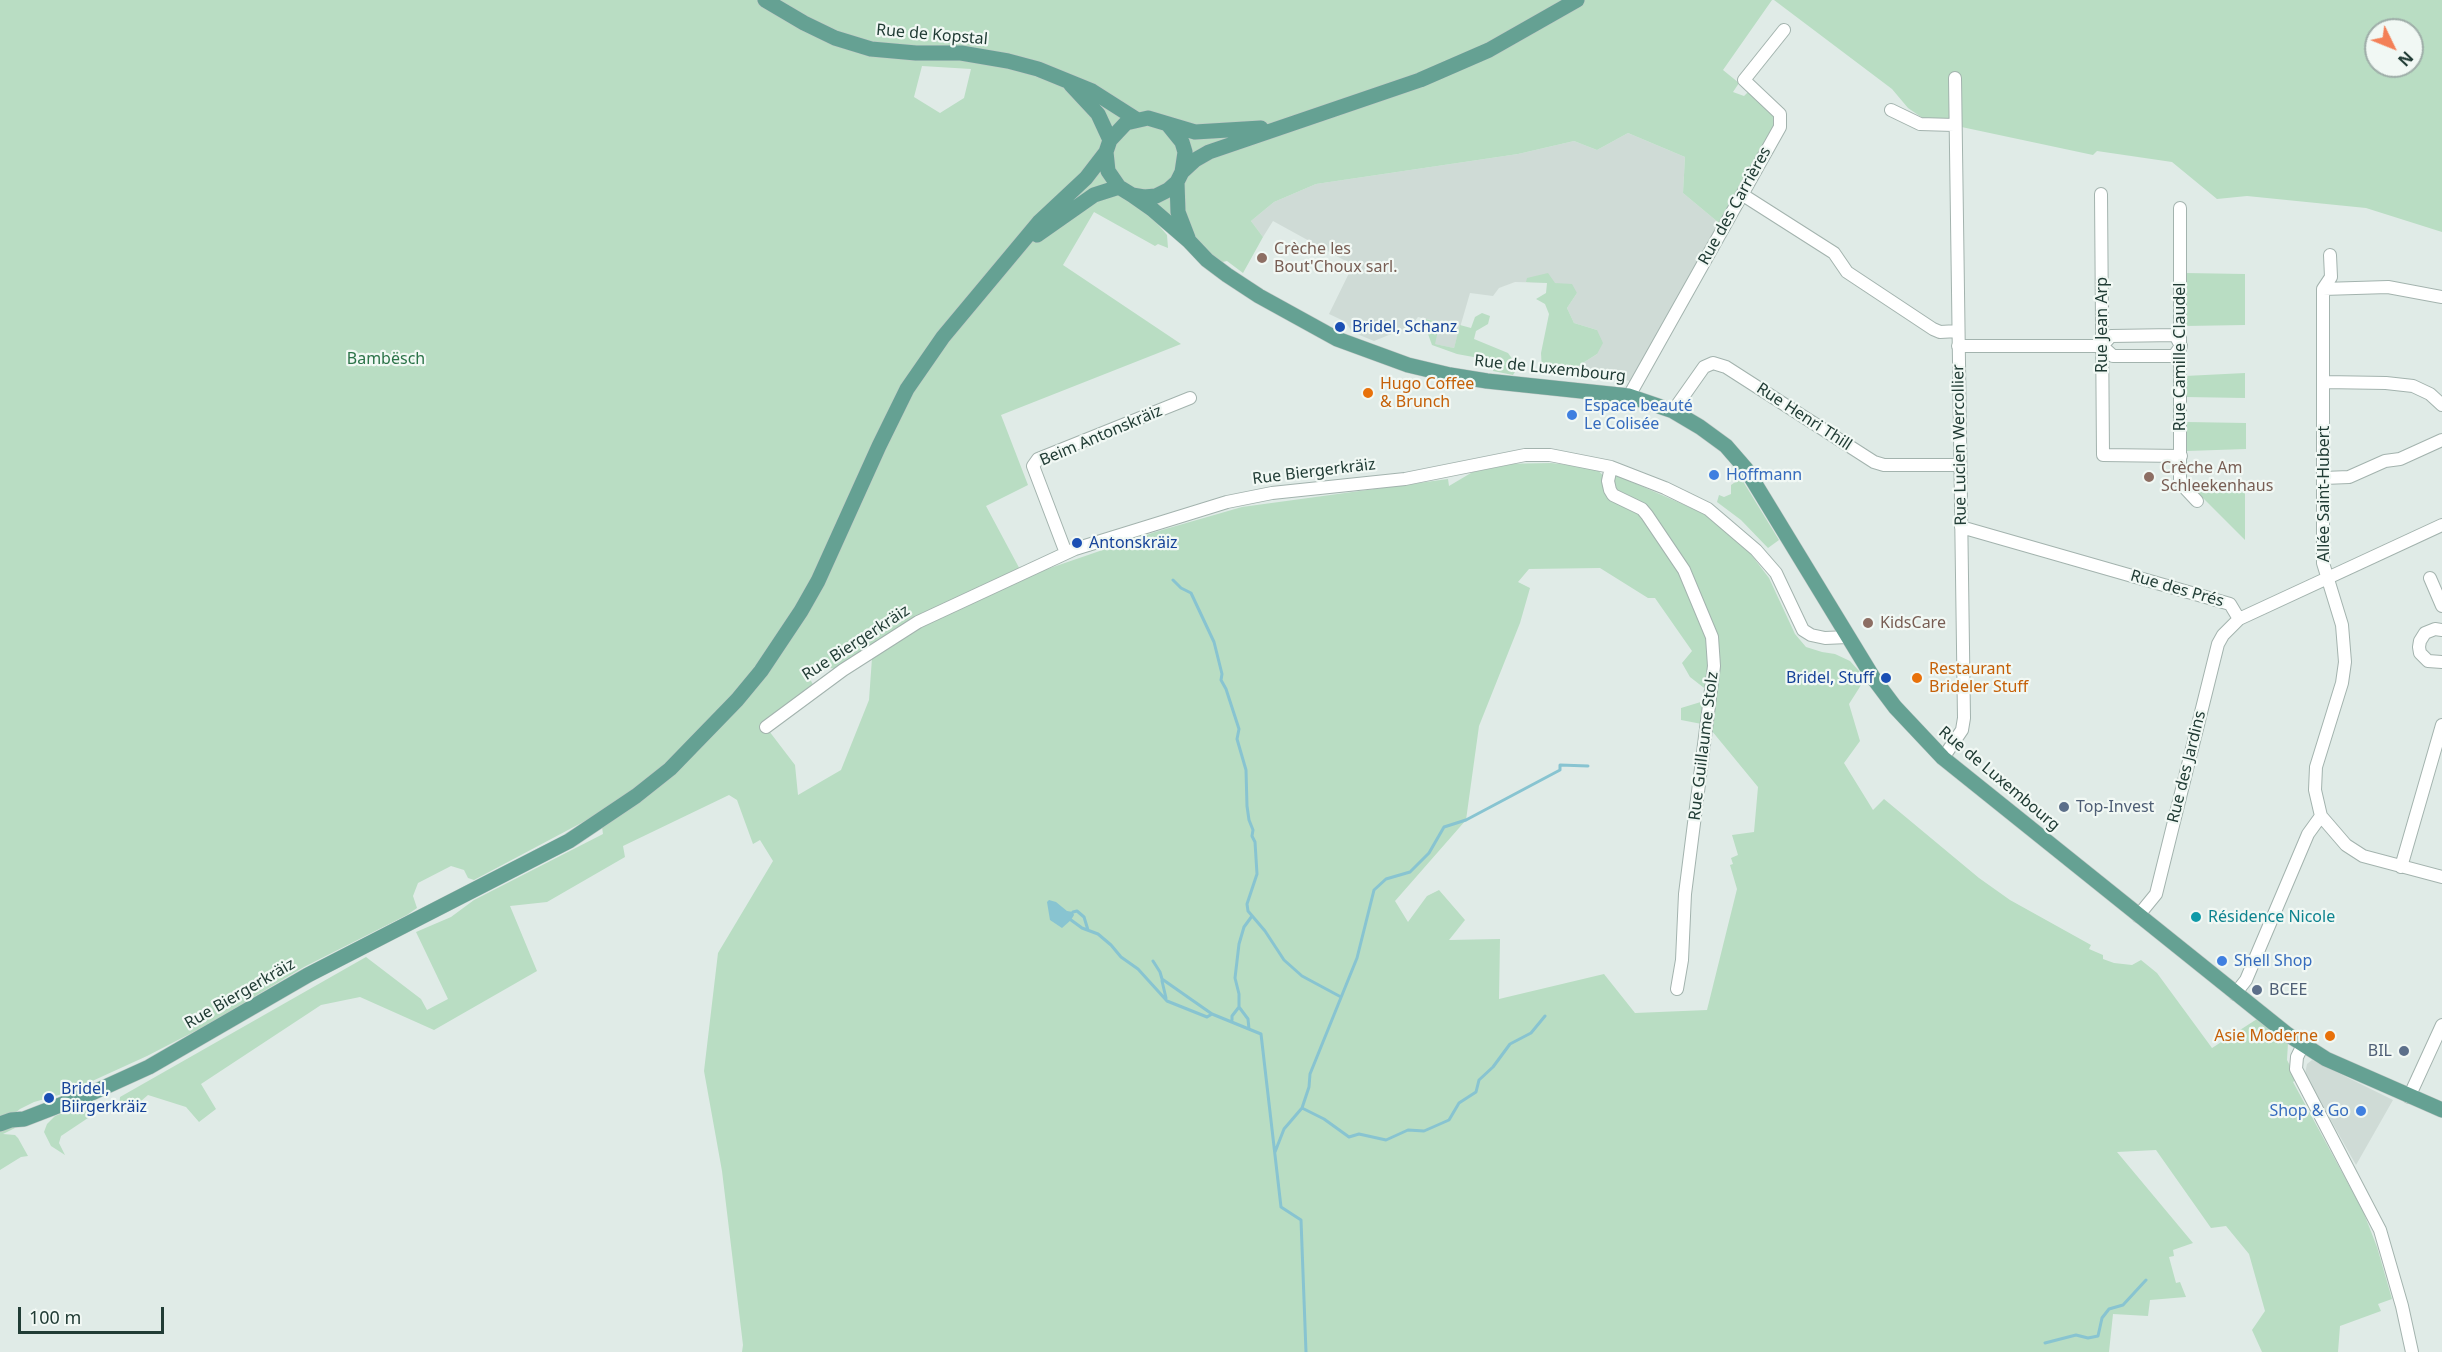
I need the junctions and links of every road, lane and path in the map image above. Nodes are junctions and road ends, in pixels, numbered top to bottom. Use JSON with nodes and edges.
{"nodes":[{"id":1,"x":765,"y":0,"type":"edge"},
{"id":2,"x":1577,"y":0,"type":"edge"},
{"id":3,"x":1784,"y":30,"type":"dead end"},
{"id":4,"x":1955,"y":78,"type":"dead end"},
{"id":5,"x":1067,"y":81,"type":"junction"},
{"id":6,"x":1891,"y":110,"type":"dead end"},
{"id":7,"x":1136,"y":119,"type":"junction"},
{"id":8,"x":1954,"y":125,"type":"junction"},
{"id":9,"x":1169,"y":126,"type":"junction"},
{"id":10,"x":1282,"y":127,"type":"junction"},
{"id":11,"x":1108,"y":146,"type":"junction"},
{"id":12,"x":1179,"y":177,"type":"junction"},
{"id":13,"x":1126,"y":191,"type":"junction"},
{"id":14,"x":2101,"y":194,"type":"dead end"},
{"id":15,"x":1743,"y":195,"type":"junction"},
{"id":16,"x":2180,"y":208,"type":"dead end"},
{"id":17,"x":1189,"y":241,"type":"junction"},
{"id":18,"x":1024,"y":243,"type":"junction"},
{"id":19,"x":2330,"y":255,"type":"dead end"},
{"id":20,"x":2323,"y":290,"type":"junction"},
{"id":21,"x":2442,"y":297,"type":"edge"},
{"id":22,"x":1958,"y":331,"type":"junction"},
{"id":23,"x":1958,"y":346,"type":"junction"},
{"id":24,"x":2102,"y":346,"type":"junction"},
{"id":25,"x":2181,"y":346,"type":"junction"},
{"id":26,"x":2324,"y":382,"type":"junction"},
{"id":27,"x":1629,"y":396,"type":"junction"},
{"id":28,"x":1190,"y":398,"type":"dead end"},
{"id":29,"x":2442,"y":405,"type":"edge"},
{"id":30,"x":1673,"y":411,"type":"junction"},
{"id":31,"x":2442,"y":440,"type":"edge"},
{"id":32,"x":2181,"y":456,"type":"junction"},
{"id":33,"x":1960,"y":465,"type":"junction"},
{"id":34,"x":1611,"y":467,"type":"junction"},
{"id":35,"x":2324,"y":478,"type":"junction"},
{"id":36,"x":2197,"y":501,"type":"dead end"},
{"id":37,"x":2442,"y":525,"type":"edge"},
{"id":38,"x":1961,"y":527,"type":"junction"},
{"id":39,"x":1066,"y":553,"type":"junction"},
{"id":40,"x":2327,"y":578,"type":"junction"},
{"id":41,"x":2430,"y":578,"type":"dead end"},
{"id":42,"x":2442,"y":606,"type":"edge"},
{"id":43,"x":2239,"y":620,"type":"junction"},
{"id":44,"x":2442,"y":630,"type":"edge"},
{"id":45,"x":1848,"y":636,"type":"junction"},
{"id":46,"x":2442,"y":662,"type":"edge"},
{"id":47,"x":2442,"y":725,"type":"edge"},
{"id":48,"x":766,"y":727,"type":"dead end"},
{"id":49,"x":1943,"y":758,"type":"junction"},
{"id":50,"x":2321,"y":816,"type":"junction"},
{"id":51,"x":2400,"y":867,"type":"junction"},
{"id":52,"x":2442,"y":876,"type":"edge"},
{"id":53,"x":2138,"y":916,"type":"junction"},
{"id":54,"x":1677,"y":989,"type":"dead end"},
{"id":55,"x":2235,"y":994,"type":"junction"},
{"id":56,"x":2442,"y":1024,"type":"edge"},
{"id":57,"x":2303,"y":1045,"type":"junction"},
{"id":58,"x":2409,"y":1097,"type":"junction"},
{"id":59,"x":2442,"y":1110,"type":"edge"},
{"id":60,"x":24,"y":1119,"type":"junction"},
{"id":61,"x":0,"y":1124,"type":"edge"},
{"id":62,"x":0,"y":1135,"type":"edge"},
{"id":63,"x":2412,"y":1352,"type":"edge"}],
"edges":[{"from":1,"to":5,"type":"main road","name":"Rue de Kopstal"},
{"from":2,"to":10,"type":"main road"},
{"from":3,"to":15,"type":"street","name":"Rue des Carrières"},
{"from":4,"to":8,"type":"street","name":"Rue Lucien Wercollier"},
{"from":5,"to":7,"type":"main road","name":"Rue de Kopstal"},
{"from":5,"to":11,"type":"main road","name":"Rue de Kopstal"},
{"from":6,"to":8,"type":"street"},
{"from":7,"to":9,"type":"main road"},
{"from":7,"to":11,"type":"main road"},
{"from":8,"to":22,"type":"street","name":"Rue Lucien Wercollier"},
{"from":9,"to":10,"type":"main road"},
{"from":9,"to":12,"type":"main road"},
{"from":10,"to":12,"type":"main road"},
{"from":11,"to":13,"type":"main road"},
{"from":11,"to":18,"type":"main road"},
{"from":12,"to":13,"type":"main road"},
{"from":12,"to":17,"type":"main road","name":"Rue de Luxembourg"},
{"from":13,"to":17,"type":"main road","name":"Rue de Luxembourg"},
{"from":13,"to":18,"type":"main road"},
{"from":14,"to":24,"type":"street","name":"Rue Jean Arp"},
{"from":15,"to":22,"type":"street"},
{"from":15,"to":27,"type":"street","name":"Rue des Carrières"},
{"from":16,"to":25,"type":"street","name":"Rue Camille Claudel"},
{"from":17,"to":27,"type":"main road","name":"Rue de Luxembourg"},
{"from":18,"to":60,"type":"main road","name":"Rue Biergerkräiz"},
{"from":19,"to":20,"type":"street","name":"Allée Saint-Hubert"},
{"from":20,"to":21,"type":"street"},
{"from":20,"to":26,"type":"street","name":"Allée Saint-Hubert"},
{"from":22,"to":23,"type":"street","name":"Rue Lucien Wercollier"},
{"from":23,"to":24,"type":"street"},
{"from":23,"to":33,"type":"street","name":"Rue Lucien Wercollier"},
{"from":24,"to":25,"type":"street"},
{"from":24,"to":25,"type":"street"},
{"from":24,"to":32,"type":"street","name":"Rue Jean Arp"},
{"from":25,"to":32,"type":"street","name":"Rue Camille Claudel"},
{"from":26,"to":29,"type":"street"},
{"from":26,"to":35,"type":"street","name":"Allée Saint-Hubert"},
{"from":27,"to":30,"type":"main road","name":"Rue de Luxembourg"},
{"from":28,"to":39,"type":"street","name":"Beim Antonskräiz"},
{"from":30,"to":33,"type":"street","name":"Rue Henri Thill"},
{"from":30,"to":45,"type":"main road","name":"Rue de Luxembourg"},
{"from":31,"to":35,"type":"street"},
{"from":32,"to":36,"type":"street","name":"Rue Camille Claudel"},
{"from":33,"to":38,"type":"street","name":"Rue Lucien Wercollier"},
{"from":34,"to":39,"type":"street","name":"Rue Biergerkräiz"},
{"from":34,"to":45,"type":"street","name":"Rue Biergerkräiz"},
{"from":34,"to":54,"type":"street","name":"Rue Guillaume Stolz"},
{"from":35,"to":40,"type":"street","name":"Allée Saint-Hubert"},
{"from":37,"to":40,"type":"street","name":"Rue des Prés"},
{"from":38,"to":43,"type":"street","name":"Rue des Prés"},
{"from":38,"to":49,"type":"street","name":"Rue Lucien Wercollier"},
{"from":39,"to":48,"type":"street","name":"Rue Biergerkräiz"},
{"from":40,"to":43,"type":"street","name":"Rue des Prés"},
{"from":40,"to":50,"type":"street","name":"Allée Saint-Hubert"},
{"from":41,"to":42,"type":"street"},
{"from":43,"to":53,"type":"street","name":"Rue des Jardins"},
{"from":44,"to":46,"type":"street"},
{"from":45,"to":49,"type":"main road","name":"Rue de Luxembourg"},
{"from":47,"to":51,"type":"street"},
{"from":49,"to":53,"type":"main road","name":"Rue de Luxembourg"},
{"from":50,"to":51,"type":"street"},
{"from":50,"to":55,"type":"street"},
{"from":51,"to":52,"type":"street"},
{"from":53,"to":55,"type":"main road","name":"Rue de Luxembourg"},
{"from":55,"to":57,"type":"main road","name":"Rue de Luxembourg"},
{"from":56,"to":58,"type":"street"},
{"from":57,"to":58,"type":"main road","name":"Rue de Luxembourg"},
{"from":57,"to":63,"type":"street"},
{"from":58,"to":59,"type":"main road","name":"Rue de Luxembourg"},
{"from":60,"to":61,"type":"main road","name":"Rue Biergerkräiz"},
{"from":60,"to":62,"type":"main road","name":"Rue Biergerkräiz"}]}
